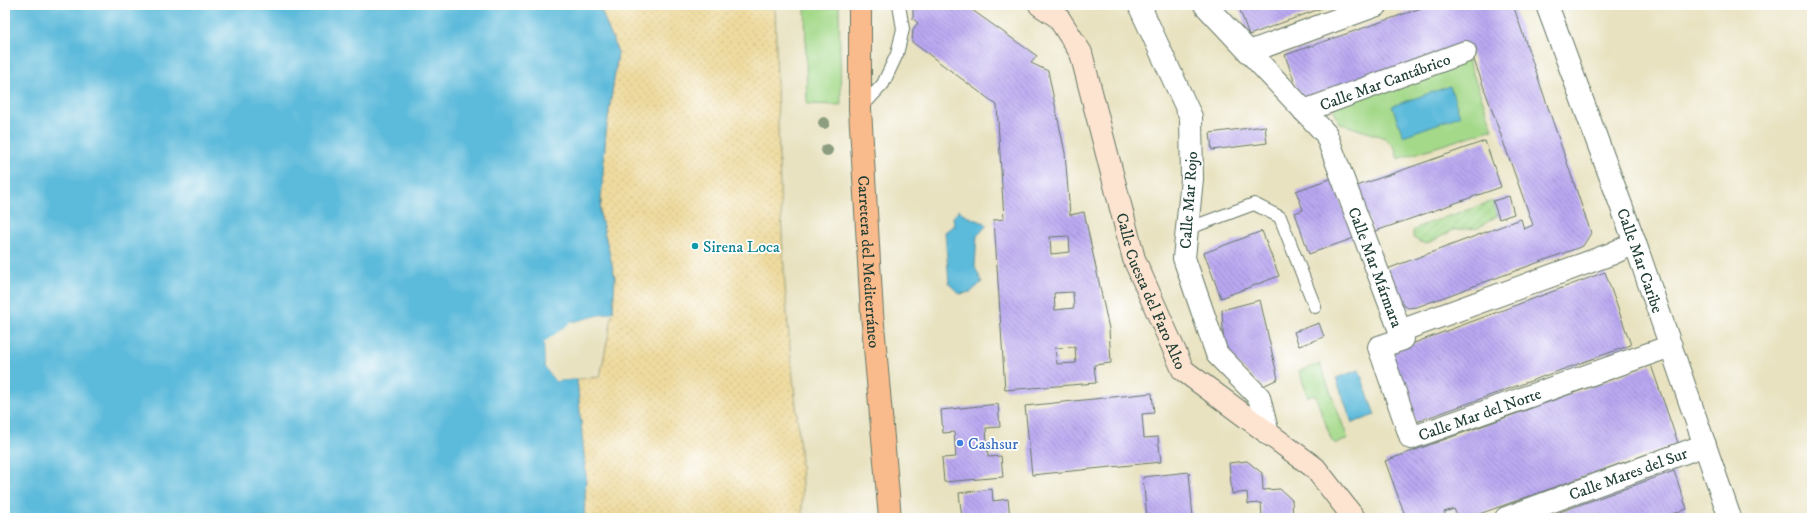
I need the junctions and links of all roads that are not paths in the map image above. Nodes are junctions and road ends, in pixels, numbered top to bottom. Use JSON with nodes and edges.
{"nodes":[{"id":1,"x":860,"y":5,"type":"edge"},
{"id":2,"x":899,"y":5,"type":"edge"},
{"id":3,"x":1040,"y":5,"type":"edge"},
{"id":4,"x":1144,"y":5,"type":"edge"},
{"id":5,"x":1205,"y":5,"type":"edge"},
{"id":6,"x":1377,"y":5,"type":"edge"},
{"id":7,"x":1547,"y":5,"type":"edge"},
{"id":8,"x":1249,"y":52,"type":"junction"},
{"id":9,"x":1465,"y":52,"type":"dead end"},
{"id":10,"x":860,"y":109,"type":"junction"},
{"id":11,"x":1304,"y":111,"type":"junction"},
{"id":12,"x":1187,"y":229,"type":"junction"},
{"id":13,"x":1635,"y":243,"type":"junction"},
{"id":14,"x":1315,"y":307,"type":"dead end"},
{"id":15,"x":1400,"y":331,"type":"junction"},
{"id":16,"x":1671,"y":346,"type":"junction"},
{"id":17,"x":1268,"y":434,"type":"junction"},
{"id":18,"x":1705,"y":445,"type":"junction"},
{"id":19,"x":890,"y":518,"type":"edge"},
{"id":20,"x":1354,"y":518,"type":"edge"},
{"id":21,"x":1506,"y":518,"type":"edge"},
{"id":22,"x":1730,"y":518,"type":"edge"}],
"edges":[{"from":1,"to":10,"type":"highway","name":"Carretera del Mediterráneo"},
{"from":2,"to":10,"type":"lane"},
{"from":3,"to":17,"type":"street","name":"Calle Cuesta del Faro Alto"},
{"from":4,"to":12,"type":"street","name":"Calle Mar Rojo"},
{"from":5,"to":8,"type":"street","name":"Calle Mar Mármara"},
{"from":6,"to":8,"type":"street"},
{"from":7,"to":13,"type":"street","name":"Calle Mar Caribe"},
{"from":8,"to":11,"type":"street","name":"Calle Mar Mármara"},
{"from":9,"to":11,"type":"street","name":"Calle Mar Cantábrico"},
{"from":10,"to":19,"type":"highway","name":"Carretera del Mediterráneo"},
{"from":11,"to":15,"type":"street","name":"Calle Mar Mármara"},
{"from":12,"to":14,"type":"lane"},
{"from":12,"to":17,"type":"street","name":"Calle Mar Rojo"},
{"from":13,"to":15,"type":"street","name":"Calle Mar Mármara"},
{"from":13,"to":16,"type":"street","name":"Calle Mar Caribe"},
{"from":15,"to":16,"type":"street","name":"Calle Mar del Norte"},
{"from":16,"to":18,"type":"street","name":"Calle Mar Caribe"},
{"from":17,"to":20,"type":"street","name":"Calle Cuesta del Faro Alto"},
{"from":18,"to":21,"type":"street","name":"Calle Mares del Sur"},
{"from":18,"to":22,"type":"street","name":"Calle Mar Caribe"}]}
